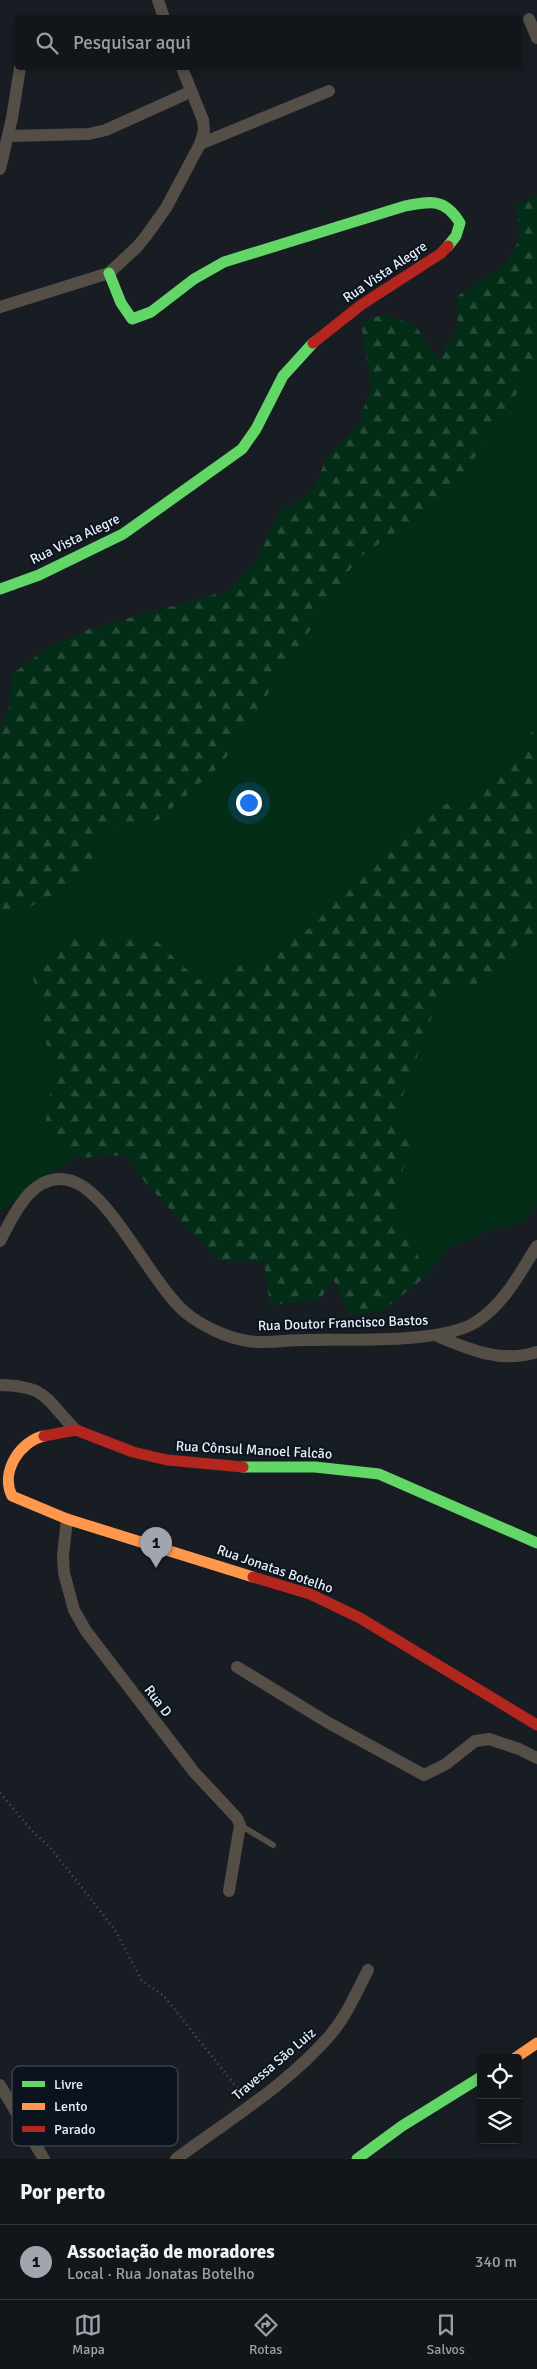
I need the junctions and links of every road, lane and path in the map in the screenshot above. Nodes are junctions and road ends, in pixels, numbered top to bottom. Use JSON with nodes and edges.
{"nodes":[{"id":1,"x":158,"y":0,"type":"edge"},
{"id":2,"x":163,"y":15,"type":"edge"},
{"id":3,"x":529,"y":19,"type":"dead end"},
{"id":4,"x":537,"y":38,"type":"edge"},
{"id":5,"x":20,"y":70,"type":"edge"},
{"id":6,"x":183,"y":70,"type":"edge"},
{"id":7,"x":329,"y":91,"type":"dead end"},
{"id":8,"x":190,"y":92,"type":"junction"},
{"id":9,"x":8,"y":136,"type":"junction"},
{"id":10,"x":200,"y":144,"type":"junction"},
{"id":11,"x":0,"y":169,"type":"edge"},
{"id":12,"x":109,"y":273,"type":"junction"},
{"id":13,"x":0,"y":307,"type":"edge"},
{"id":14,"x":0,"y":589,"type":"edge"},
{"id":15,"x":0,"y":1241,"type":"edge"},
{"id":16,"x":537,"y":1246,"type":"edge"},
{"id":17,"x":435,"y":1335,"type":"junction"},
{"id":18,"x":537,"y":1352,"type":"edge"},
{"id":19,"x":0,"y":1385,"type":"edge"},
{"id":20,"x":76,"y":1430,"type":"junction"},
{"id":21,"x":67,"y":1519,"type":"junction"},
{"id":22,"x":537,"y":1543,"type":"edge"},
{"id":23,"x":237,"y":1667,"type":"dead end"},
{"id":24,"x":537,"y":1724,"type":"edge"},
{"id":25,"x":537,"y":1758,"type":"edge"},
{"id":26,"x":0,"y":1792,"type":"edge"},
{"id":27,"x":240,"y":1825,"type":"junction"},
{"id":28,"x":273,"y":1845,"type":"dead end"},
{"id":29,"x":229,"y":1891,"type":"dead end"},
{"id":30,"x":368,"y":1970,"type":"dead end"},
{"id":31,"x":537,"y":2043,"type":"edge"},
{"id":32,"x":521,"y":2054,"type":"edge"},
{"id":33,"x":477,"y":2079,"type":"edge"},
{"id":34,"x":0,"y":2086,"type":"edge"},
{"id":35,"x":251,"y":2105,"type":"junction"},
{"id":36,"x":12,"y":2106,"type":"edge"},
{"id":37,"x":36,"y":2146,"type":"edge"},
{"id":38,"x":44,"y":2159,"type":"edge"},
{"id":39,"x":176,"y":2159,"type":"edge"},
{"id":40,"x":357,"y":2159,"type":"edge"}],
"edges":[{"from":1,"to":2,"type":"street"},
{"from":3,"to":4,"type":"street"},
{"from":5,"to":9,"type":"street"},
{"from":6,"to":8,"type":"street"},
{"from":7,"to":10,"type":"street"},
{"from":8,"to":9,"type":"street"},
{"from":8,"to":10,"type":"street"},
{"from":9,"to":11,"type":"street"},
{"from":10,"to":12,"type":"street"},
{"from":12,"to":13,"type":"street"},
{"from":12,"to":14,"type":"street","name":"Rua Vista Alegre"},
{"from":15,"to":17,"type":"street","name":"Rua Doutor Francisco Bastos"},
{"from":16,"to":17,"type":"street","name":"Rua Doutor Francisco Bastos"},
{"from":17,"to":18,"type":"street"},
{"from":19,"to":20,"type":"street"},
{"from":20,"to":21,"type":"street"},
{"from":20,"to":22,"type":"street","name":"Rua Cônsul Manoel Falcão"},
{"from":21,"to":24,"type":"street","name":"Rua Jonatas Botelho"},
{"from":21,"to":27,"type":"street","name":"Rua D"},
{"from":23,"to":25,"type":"street"},
{"from":26,"to":35,"type":"path"},
{"from":27,"to":28,"type":"lane"},
{"from":27,"to":29,"type":"street"},
{"from":30,"to":35,"type":"street","name":"Travessa São Luiz"},
{"from":31,"to":32,"type":"street"},
{"from":33,"to":40,"type":"street"},
{"from":34,"to":36,"type":"street"},
{"from":35,"to":39,"type":"street","name":"Travessa São Luiz"},
{"from":37,"to":38,"type":"street"}]}
